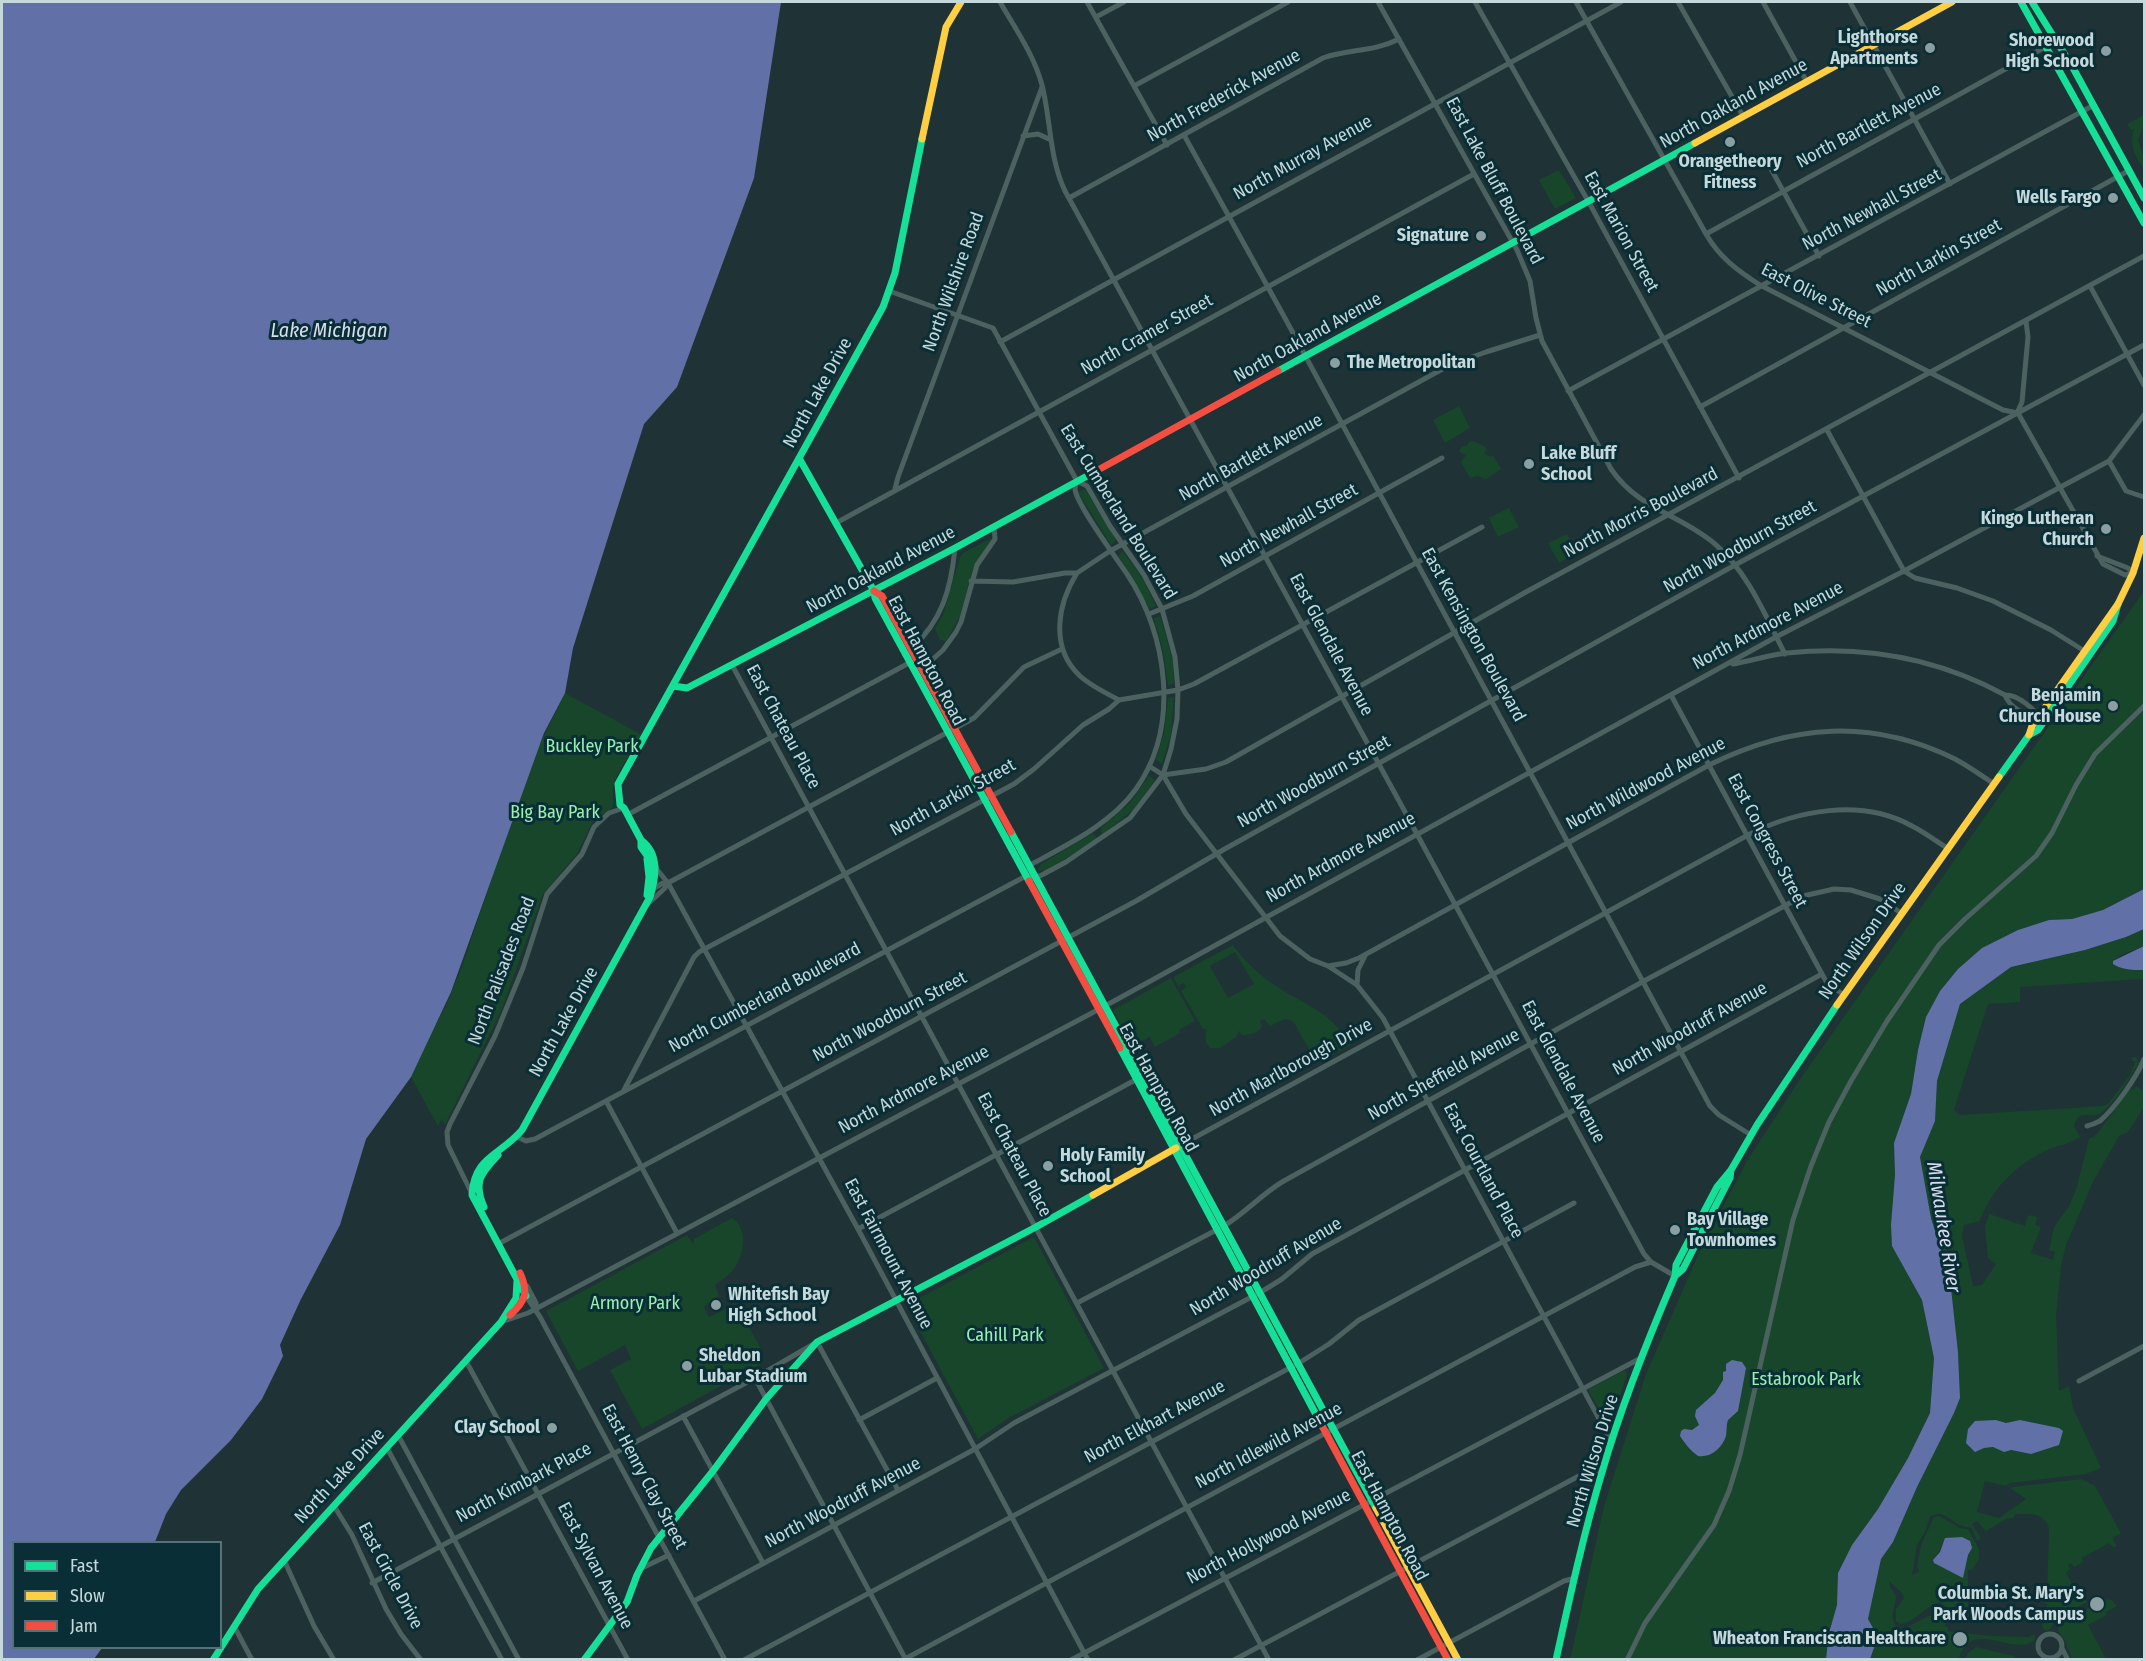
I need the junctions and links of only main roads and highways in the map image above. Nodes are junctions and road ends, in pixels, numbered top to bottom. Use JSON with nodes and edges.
{"nodes":[{"id":1,"x":961,"y":2,"type":"edge"},
{"id":2,"x":1953,"y":2,"type":"edge"},
{"id":3,"x":2021,"y":2,"type":"edge"},
{"id":4,"x":2032,"y":2,"type":"edge"},
{"id":5,"x":2038,"y":2,"type":"edge"},
{"id":6,"x":1937,"y":5,"type":"edge"},
{"id":7,"x":2051,"y":31,"type":"junction"},
{"id":8,"x":2048,"y":46,"type":"junction"},
{"id":9,"x":2081,"y":83,"type":"junction"},
{"id":10,"x":2145,"y":198,"type":"edge"},
{"id":11,"x":2145,"y":223,"type":"edge"},
{"id":12,"x":799,"y":458,"type":"junction"},
{"id":13,"x":2145,"y":538,"type":"edge"},
{"id":14,"x":874,"y":591,"type":"junction"},
{"id":15,"x":673,"y":686,"type":"junction"},
{"id":16,"x":650,"y":857,"type":"junction"},
{"id":17,"x":650,"y":890,"type":"junction"},
{"id":18,"x":1065,"y":940,"type":"junction"},
{"id":19,"x":1178,"y":1147,"type":"junction"},
{"id":20,"x":477,"y":1176,"type":"junction"},
{"id":21,"x":500,"y":1242,"type":"junction"},
{"id":22,"x":516,"y":1277,"type":"junction"},
{"id":23,"x":527,"y":1285,"type":"joint"},
{"id":24,"x":1257,"y":1294,"type":"junction"},
{"id":25,"x":526,"y":1296,"type":"junction"},
{"id":26,"x":514,"y":1310,"type":"junction"},
{"id":27,"x":1330,"y":1431,"type":"junction"},
{"id":28,"x":1368,"y":1501,"type":"junction"},
{"id":29,"x":222,"y":1645,"type":"edge"},
{"id":30,"x":585,"y":1659,"type":"edge"},
{"id":31,"x":1448,"y":1659,"type":"edge"},
{"id":32,"x":1458,"y":1659,"type":"edge"},
{"id":33,"x":1556,"y":1659,"type":"edge"}],
"edges":[{"from":1,"to":12,"type":"main road","name":"North Lake Drive"},
{"from":2,"to":6,"type":"main road","name":"North Oakland Avenue"},
{"from":3,"to":8,"type":"main road"},
{"from":4,"to":7,"type":"main road"},
{"from":5,"to":7,"type":"main road"},
{"from":6,"to":14,"type":"main road","name":"North Oakland Avenue"},
{"from":7,"to":9,"type":"main road"},
{"from":8,"to":9,"type":"main road"},
{"from":8,"to":11,"type":"main road"},
{"from":9,"to":10,"type":"main road"},
{"from":12,"to":14,"type":"main road"},
{"from":12,"to":15,"type":"main road","name":"North Lake Drive"},
{"from":13,"to":33,"type":"main road","name":"North Wilson Drive"},
{"from":14,"to":15,"type":"main road","name":"North Oakland Avenue"},
{"from":14,"to":18,"type":"main road","name":"East Hampton Road"},
{"from":14,"to":18,"type":"main road","name":"East Hampton Road"},
{"from":15,"to":16,"type":"main road","name":"North Lake Drive"},
{"from":16,"to":17,"type":"main road","name":"North Lake Drive"},
{"from":16,"to":17,"type":"main road","name":"North Lake Drive"},
{"from":17,"to":20,"type":"main road","name":"North Lake Drive"},
{"from":18,"to":19,"type":"main road","name":"East Hampton Road"},
{"from":19,"to":24,"type":"main road","name":"East Hampton Road"},
{"from":19,"to":24,"type":"main road","name":"East Hampton Road"},
{"from":19,"to":30,"type":"main road","name":"North Marlborough Drive"},
{"from":20,"to":21,"type":"main road","name":"East Henry Clay Street"},
{"from":20,"to":21,"type":"main road","name":"East Henry Clay Street"},
{"from":21,"to":22,"type":"main road","name":"East Henry Clay Street"},
{"from":21,"to":23,"type":"main road","name":"East Henry Clay Street"},
{"from":22,"to":25,"type":"main road","name":"East Henry Clay Street"},
{"from":22,"to":26,"type":"main road","name":"North Lake Drive"},
{"from":23,"to":25,"type":"main road","name":"North Lake Drive"},
{"from":24,"to":27,"type":"main road","name":"East Hampton Road"},
{"from":24,"to":27,"type":"main road","name":"East Hampton Road"},
{"from":25,"to":26,"type":"main road","name":"North Lake Drive"},
{"from":26,"to":29,"type":"main road","name":"North Lake Drive"},
{"from":27,"to":28,"type":"main road","name":"East Hampton Road"},
{"from":28,"to":31,"type":"main road","name":"East Hampton Road"},
{"from":28,"to":32,"type":"main road","name":"East Hampton Road"}]}
